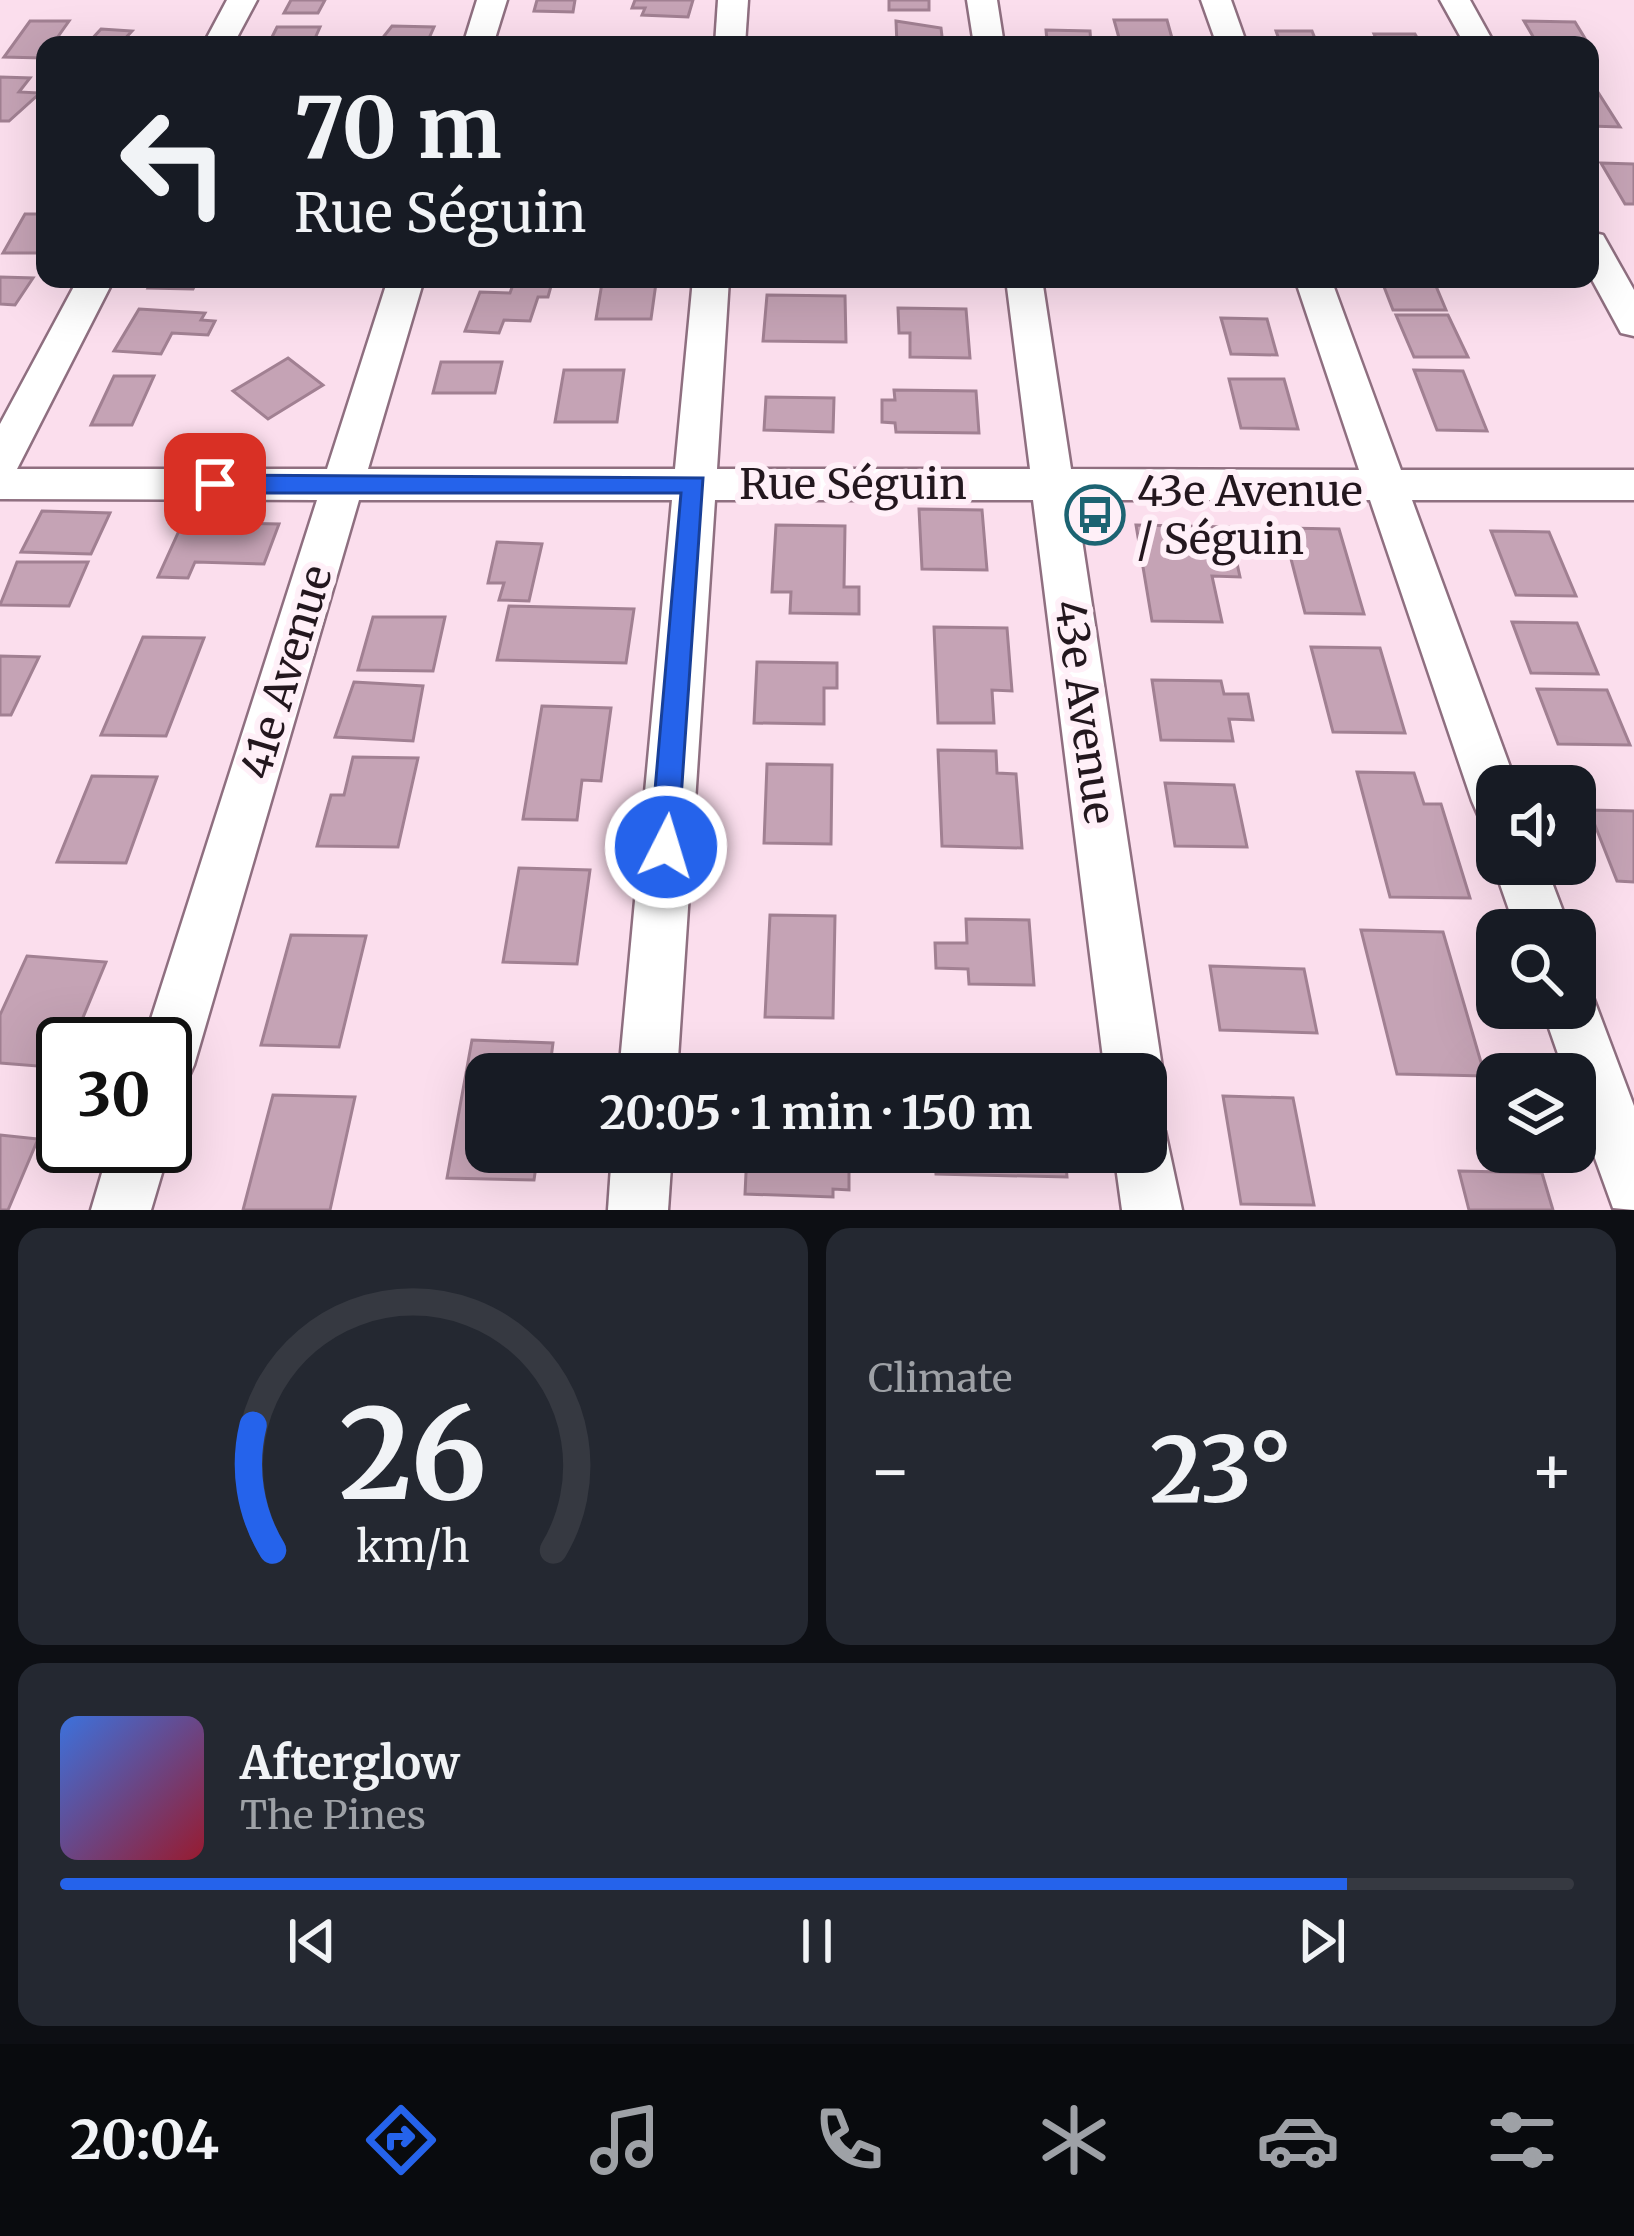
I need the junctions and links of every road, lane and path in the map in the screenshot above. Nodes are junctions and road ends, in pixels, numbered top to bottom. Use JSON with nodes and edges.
{"nodes":[{"id":1,"x":242,"y":0,"type":"edge"},
{"id":2,"x":491,"y":0,"type":"edge"},
{"id":3,"x":733,"y":0,"type":"edge"},
{"id":4,"x":982,"y":0,"type":"edge"},
{"id":5,"x":1216,"y":0,"type":"edge"},
{"id":6,"x":1455,"y":0,"type":"edge"},
{"id":7,"x":223,"y":36,"type":"edge"},
{"id":8,"x":481,"y":36,"type":"edge"},
{"id":9,"x":731,"y":36,"type":"edge"},
{"id":10,"x":988,"y":36,"type":"edge"},
{"id":11,"x":1229,"y":36,"type":"edge"},
{"id":12,"x":1475,"y":36,"type":"edge"},
{"id":13,"x":1599,"y":260,"type":"edge"},
{"id":14,"x":91,"y":288,"type":"edge"},
{"id":15,"x":403,"y":288,"type":"edge"},
{"id":16,"x":710,"y":288,"type":"edge"},
{"id":17,"x":1025,"y":288,"type":"edge"},
{"id":18,"x":1316,"y":288,"type":"edge"},
{"id":19,"x":1634,"y":324,"type":"edge"},
{"id":20,"x":0,"y":463,"type":"edge"},
{"id":21,"x":0,"y":484,"type":"edge"},
{"id":22,"x":344,"y":484,"type":"junction"},
{"id":23,"x":694,"y":484,"type":"junction"},
{"id":24,"x":1054,"y":484,"type":"junction"},
{"id":25,"x":1385,"y":484,"type":"junction"},
{"id":26,"x":1634,"y":485,"type":"edge"},
{"id":27,"x":1484,"y":765,"type":"edge"},
{"id":28,"x":180,"y":1017,"type":"edge"},
{"id":29,"x":1578,"y":1029,"type":"edge"},
{"id":30,"x":650,"y":1053,"type":"edge"},
{"id":31,"x":1131,"y":1053,"type":"edge"},
{"id":32,"x":132,"y":1173,"type":"edge"},
{"id":33,"x":641,"y":1173,"type":"edge"},
{"id":34,"x":1147,"y":1173,"type":"edge"},
{"id":35,"x":1634,"y":1187,"type":"edge"},
{"id":36,"x":121,"y":1210,"type":"edge"},
{"id":37,"x":638,"y":1210,"type":"edge"},
{"id":38,"x":1152,"y":1210,"type":"edge"}],
"edges":[{"from":1,"to":7,"type":"street"},
{"from":2,"to":8,"type":"street"},
{"from":3,"to":9,"type":"street"},
{"from":4,"to":10,"type":"street"},
{"from":5,"to":11,"type":"street"},
{"from":6,"to":12,"type":"street"},
{"from":13,"to":19,"type":"street"},
{"from":14,"to":20,"type":"street"},
{"from":15,"to":22,"type":"street","name":"41e Avenue"},
{"from":16,"to":23,"type":"street"},
{"from":17,"to":24,"type":"street","name":"43e Avenue"},
{"from":18,"to":25,"type":"street"},
{"from":21,"to":22,"type":"street","name":"Rue Séguin"},
{"from":22,"to":23,"type":"street","name":"Rue Séguin"},
{"from":22,"to":28,"type":"street","name":"41e Avenue"},
{"from":23,"to":24,"type":"street","name":"Rue Séguin"},
{"from":23,"to":30,"type":"street"},
{"from":24,"to":25,"type":"street","name":"Rue Séguin"},
{"from":24,"to":31,"type":"street","name":"43e Avenue"},
{"from":25,"to":26,"type":"street","name":"Rue Séguin"},
{"from":25,"to":27,"type":"street"},
{"from":29,"to":35,"type":"street"},
{"from":32,"to":36,"type":"street"},
{"from":33,"to":37,"type":"street"},
{"from":34,"to":38,"type":"street"}]}
